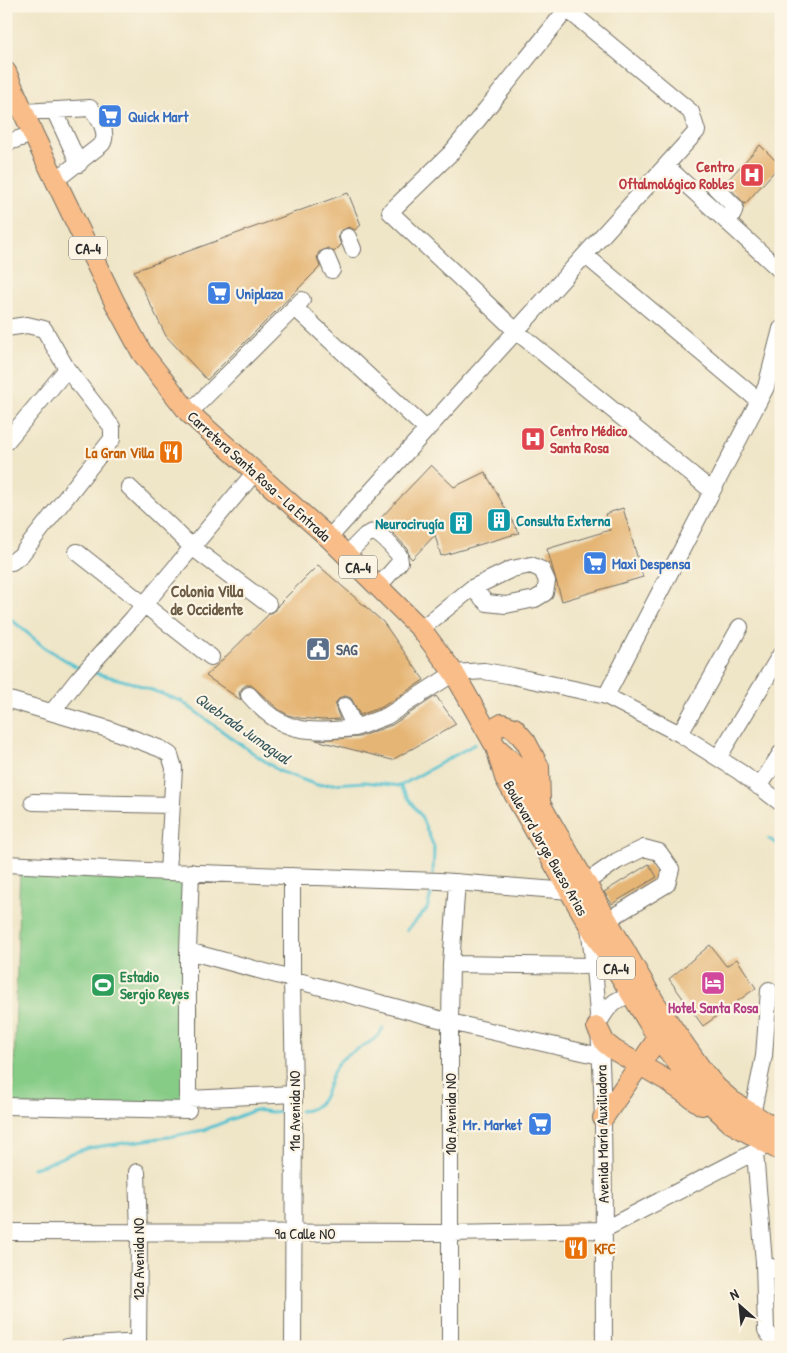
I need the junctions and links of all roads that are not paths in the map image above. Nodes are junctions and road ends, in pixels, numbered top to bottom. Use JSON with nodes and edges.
{"nodes":[{"id":1,"x":6,"y":72,"type":"edge"},
{"id":2,"x":54,"y":110,"type":"junction"},
{"id":3,"x":24,"y":112,"type":"junction"},
{"id":4,"x":33,"y":134,"type":"junction"},
{"id":5,"x":6,"y":143,"type":"edge"},
{"id":6,"x":79,"y":164,"type":"junction"},
{"id":7,"x":666,"y":166,"type":"junction"},
{"id":8,"x":56,"y":180,"type":"junction"},
{"id":9,"x":709,"y":205,"type":"junction"},
{"id":10,"x":382,"y":218,"type":"dead end"},
{"id":11,"x":726,"y":221,"type":"junction"},
{"id":12,"x":404,"y":238,"type":"dead end"},
{"id":13,"x":585,"y":254,"type":"junction"},
{"id":14,"x":781,"y":271,"type":"edge"},
{"id":15,"x":6,"y":328,"type":"edge"},
{"id":16,"x":781,"y":329,"type":"edge"},
{"id":17,"x":516,"y":331,"type":"junction"},
{"id":18,"x":67,"y":369,"type":"junction"},
{"id":19,"x":769,"y":389,"type":"edge"},
{"id":20,"x":189,"y":413,"type":"junction"},
{"id":21,"x":426,"y":430,"type":"junction"},
{"id":22,"x":6,"y":442,"type":"edge"},
{"id":23,"x":256,"y":471,"type":"junction"},
{"id":24,"x":129,"y":487,"type":"dead end"},
{"id":25,"x":712,"y":491,"type":"junction"},
{"id":26,"x":329,"y":538,"type":"junction"},
{"id":27,"x":192,"y":547,"type":"junction"},
{"id":28,"x":77,"y":552,"type":"dead end"},
{"id":29,"x":346,"y":555,"type":"junction"},
{"id":30,"x":6,"y":562,"type":"edge"},
{"id":31,"x":378,"y":587,"type":"junction"},
{"id":32,"x":472,"y":588,"type":"dead end"},
{"id":33,"x":268,"y":604,"type":"dead end"},
{"id":34,"x":143,"y":605,"type":"junction"},
{"id":35,"x":740,"y":627,"type":"dead end"},
{"id":36,"x":421,"y":629,"type":"junction"},
{"id":37,"x":781,"y":654,"type":"edge"},
{"id":38,"x":211,"y":657,"type":"dead end"},
{"id":39,"x":454,"y":674,"type":"junction"},
{"id":40,"x":250,"y":694,"type":"dead end"},
{"id":41,"x":606,"y":696,"type":"junction"},
{"id":42,"x":6,"y":699,"type":"edge"},
{"id":43,"x":345,"y":706,"type":"dead end"},
{"id":44,"x":52,"y":712,"type":"junction"},
{"id":45,"x":355,"y":728,"type":"junction"},
{"id":46,"x":680,"y":734,"type":"junction"},
{"id":47,"x":493,"y":742,"type":"junction"},
{"id":48,"x":718,"y":758,"type":"junction"},
{"id":49,"x":779,"y":761,"type":"edge"},
{"id":50,"x":759,"y":787,"type":"junction"},
{"id":51,"x":33,"y":802,"type":"dead end"},
{"id":52,"x":781,"y":804,"type":"edge"},
{"id":53,"x":172,"y":806,"type":"junction"},
{"id":54,"x":6,"y":864,"type":"edge"},
{"id":55,"x":168,"y":872,"type":"junction"},
{"id":56,"x":191,"y":872,"type":"junction"},
{"id":57,"x":292,"y":876,"type":"junction"},
{"id":58,"x":457,"y":882,"type":"junction"},
{"id":59,"x":578,"y":887,"type":"junction"},
{"id":60,"x":597,"y":922,"type":"junction"},
{"id":61,"x":188,"y":951,"type":"junction"},
{"id":62,"x":451,"y":964,"type":"junction"},
{"id":63,"x":594,"y":966,"type":"junction"},
{"id":64,"x":292,"y":978,"type":"junction"},
{"id":65,"x":769,"y":990,"type":"dead end"},
{"id":66,"x":632,"y":995,"type":"junction"},
{"id":67,"x":656,"y":1003,"type":"junction"},
{"id":68,"x":450,"y":1022,"type":"junction"},
{"id":69,"x":598,"y":1027,"type":"junction"},
{"id":70,"x":663,"y":1029,"type":"junction"},
{"id":71,"x":600,"y":1056,"type":"junction"},
{"id":72,"x":640,"y":1065,"type":"junction"},
{"id":73,"x":666,"y":1080,"type":"junction"},
{"id":74,"x":619,"y":1095,"type":"junction"},
{"id":75,"x":188,"y":1099,"type":"junction"},
{"id":76,"x":294,"y":1105,"type":"junction"},
{"id":77,"x":6,"y":1106,"type":"edge"},
{"id":78,"x":752,"y":1114,"type":"junction"},
{"id":79,"x":603,"y":1118,"type":"junction"},
{"id":80,"x":731,"y":1123,"type":"junction"},
{"id":81,"x":771,"y":1145,"type":"edge"},
{"id":82,"x":137,"y":1172,"type":"dead end"},
{"id":83,"x":603,"y":1230,"type":"junction"},
{"id":84,"x":6,"y":1232,"type":"edge"},
{"id":85,"x":139,"y":1233,"type":"junction"},
{"id":86,"x":294,"y":1233,"type":"junction"},
{"id":87,"x":450,"y":1233,"type":"junction"},
{"id":88,"x":764,"y":1263,"type":"junction"},
{"id":89,"x":781,"y":1273,"type":"edge"},
{"id":90,"x":781,"y":1342,"type":"edge"},
{"id":91,"x":138,"y":1344,"type":"edge"},
{"id":92,"x":67,"y":1347,"type":"edge"},
{"id":93,"x":293,"y":1347,"type":"edge"},
{"id":94,"x":450,"y":1347,"type":"edge"},
{"id":95,"x":604,"y":1347,"type":"edge"}],
"edges":[{"from":1,"to":3,"type":"main road","name":"Carretera Santa Rosa - La Entrada","number":"CA-4"},
{"from":2,"to":3,"type":"street"},
{"from":2,"to":6,"type":"street"},
{"from":2,"to":6,"type":"street"},
{"from":3,"to":4,"type":"main road","name":"Carretera Santa Rosa - La Entrada","number":"CA-4"},
{"from":4,"to":5,"type":"street"},
{"from":4,"to":8,"type":"main road","name":"Carretera Santa Rosa - La Entrada","number":"CA-4"},
{"from":6,"to":8,"type":"street"},
{"from":7,"to":9,"type":"street"},
{"from":7,"to":13,"type":"street"},
{"from":7,"to":17,"type":"street"},
{"from":8,"to":20,"type":"main road","name":"Carretera Santa Rosa - La Entrada","number":"CA-4"},
{"from":9,"to":11,"type":"street"},
{"from":9,"to":11,"type":"street"},
{"from":10,"to":12,"type":"street"},
{"from":11,"to":14,"type":"street"},
{"from":13,"to":17,"type":"street"},
{"from":13,"to":19,"type":"street"},
{"from":15,"to":18,"type":"street"},
{"from":16,"to":19,"type":"street"},
{"from":17,"to":21,"type":"street"},
{"from":17,"to":25,"type":"street"},
{"from":18,"to":22,"type":"street"},
{"from":18,"to":30,"type":"street"},
{"from":19,"to":25,"type":"street"},
{"from":20,"to":21,"type":"street"},
{"from":20,"to":23,"type":"main road","name":"Carretera Santa Rosa - La Entrada","number":"CA-4"},
{"from":21,"to":26,"type":"street"},
{"from":23,"to":26,"type":"main road","name":"Carretera Santa Rosa - La Entrada","number":"CA-4"},
{"from":23,"to":27,"type":"street"},
{"from":24,"to":27,"type":"street"},
{"from":25,"to":41,"type":"street"},
{"from":26,"to":29,"type":"main road","name":"Carretera Santa Rosa - La Entrada","number":"CA-4"},
{"from":27,"to":33,"type":"street"},
{"from":27,"to":34,"type":"street"},
{"from":28,"to":34,"type":"street"},
{"from":29,"to":31,"type":"main road","name":"Carretera Santa Rosa - La Entrada","number":"CA-4"},
{"from":29,"to":31,"type":"street"},
{"from":31,"to":36,"type":"main road","name":"Carretera Santa Rosa - La Entrada","number":"CA-4"},
{"from":32,"to":36,"type":"street"},
{"from":34,"to":38,"type":"street"},
{"from":34,"to":44,"type":"street"},
{"from":35,"to":46,"type":"street"},
{"from":36,"to":39,"type":"main road","name":"Carretera Santa Rosa - La Entrada","number":"CA-4"},
{"from":37,"to":48,"type":"street"},
{"from":39,"to":41,"type":"street"},
{"from":39,"to":45,"type":"street"},
{"from":39,"to":47,"type":"main road","name":"Carretera Santa Rosa - La Entrada","number":"CA-4"},
{"from":40,"to":45,"type":"street"},
{"from":41,"to":46,"type":"street"},
{"from":42,"to":44,"type":"street"},
{"from":43,"to":45,"type":"street"},
{"from":44,"to":53,"type":"street"},
{"from":46,"to":48,"type":"street"},
{"from":47,"to":59,"type":"main road","name":"Boulevard Jorge Bueso Arias","number":"CA-4"},
{"from":47,"to":59,"type":"main road","name":"Boulevard Jorge Bueso Arias","number":"CA-4"},
{"from":48,"to":50,"type":"street"},
{"from":49,"to":50,"type":"street"},
{"from":50,"to":52,"type":"street"},
{"from":51,"to":53,"type":"street"},
{"from":53,"to":55,"type":"street"},
{"from":54,"to":55,"type":"street"},
{"from":55,"to":56,"type":"street"},
{"from":56,"to":57,"type":"street"},
{"from":56,"to":61,"type":"street"},
{"from":57,"to":58,"type":"street"},
{"from":57,"to":64,"type":"street","name":"11a Avenida NO"},
{"from":58,"to":59,"type":"street"},
{"from":58,"to":62,"type":"street","name":"10a Avenida NO"},
{"from":59,"to":60,"type":"main road","name":"Boulevard Jorge Bueso Arias","number":"CA-4"},
{"from":59,"to":60,"type":"street"},
{"from":60,"to":63,"type":"street","name":"Avenida María Auxiliadora"},
{"from":60,"to":66,"type":"main road","name":"Boulevard Jorge Bueso Arias","number":"CA-4"},
{"from":60,"to":67,"type":"main road","name":"Boulevard Jorge Bueso Arias","number":"CA-4"},
{"from":61,"to":64,"type":"street"},
{"from":61,"to":75,"type":"street"},
{"from":62,"to":63,"type":"street"},
{"from":62,"to":68,"type":"street","name":"10a Avenida NO"},
{"from":63,"to":69,"type":"street","name":"Avenida María Auxiliadora"},
{"from":64,"to":68,"type":"street"},
{"from":64,"to":76,"type":"street","name":"11a Avenida NO"},
{"from":65,"to":78,"type":"street"},
{"from":66,"to":67,"type":"street"},
{"from":66,"to":69,"type":"street"},
{"from":66,"to":70,"type":"main road","name":"Boulevard Jorge Bueso Arias","number":"CA-4"},
{"from":67,"to":70,"type":"main road","name":"Boulevard Jorge Bueso Arias","number":"CA-4"},
{"from":68,"to":71,"type":"street"},
{"from":68,"to":87,"type":"street","name":"10a Avenida NO"},
{"from":69,"to":71,"type":"street","name":"Avenida María Auxiliadora"},
{"from":69,"to":72,"type":"main road"},
{"from":70,"to":72,"type":"main road"},
{"from":70,"to":78,"type":"main road","name":"Boulevard Jorge Bueso Arias","number":"CA-4"},
{"from":70,"to":80,"type":"main road","name":"Boulevard Jorge Bueso Arias","number":"CA-4"},
{"from":71,"to":79,"type":"street","name":"Avenida María Auxiliadora"},
{"from":72,"to":73,"type":"main road"},
{"from":72,"to":74,"type":"main road"},
{"from":73,"to":74,"type":"main road"},
{"from":73,"to":80,"type":"main road"},
{"from":74,"to":79,"type":"main road"},
{"from":75,"to":76,"type":"street"},
{"from":75,"to":77,"type":"street"},
{"from":76,"to":86,"type":"street","name":"11a Avenida NO"},
{"from":78,"to":81,"type":"main road","name":"Boulevard Jorge Bueso Arias","number":"CA-4"},
{"from":79,"to":83,"type":"street","name":"Avenida María Auxiliadora"},
{"from":80,"to":81,"type":"main road","name":"Boulevard Jorge Bueso Arias","number":"CA-4"},
{"from":81,"to":83,"type":"street"},
{"from":81,"to":88,"type":"street"},
{"from":82,"to":85,"type":"street","name":"12a Avenida NO"},
{"from":83,"to":87,"type":"street","name":"9a Calle NO"},
{"from":83,"to":95,"type":"street","name":"Avenida María Auxiliadora"},
{"from":84,"to":85,"type":"street","name":"9a Calle NO"},
{"from":85,"to":86,"type":"street","name":"9a Calle NO"},
{"from":85,"to":91,"type":"street","name":"12a Avenida NO"},
{"from":86,"to":87,"type":"street","name":"9a Calle NO"},
{"from":86,"to":93,"type":"street","name":"11a Avenida NO"},
{"from":87,"to":94,"type":"street","name":"10a Avenida NO"},
{"from":88,"to":89,"type":"street"},
{"from":88,"to":90,"type":"street"},
{"from":91,"to":92,"type":"street"}]}
